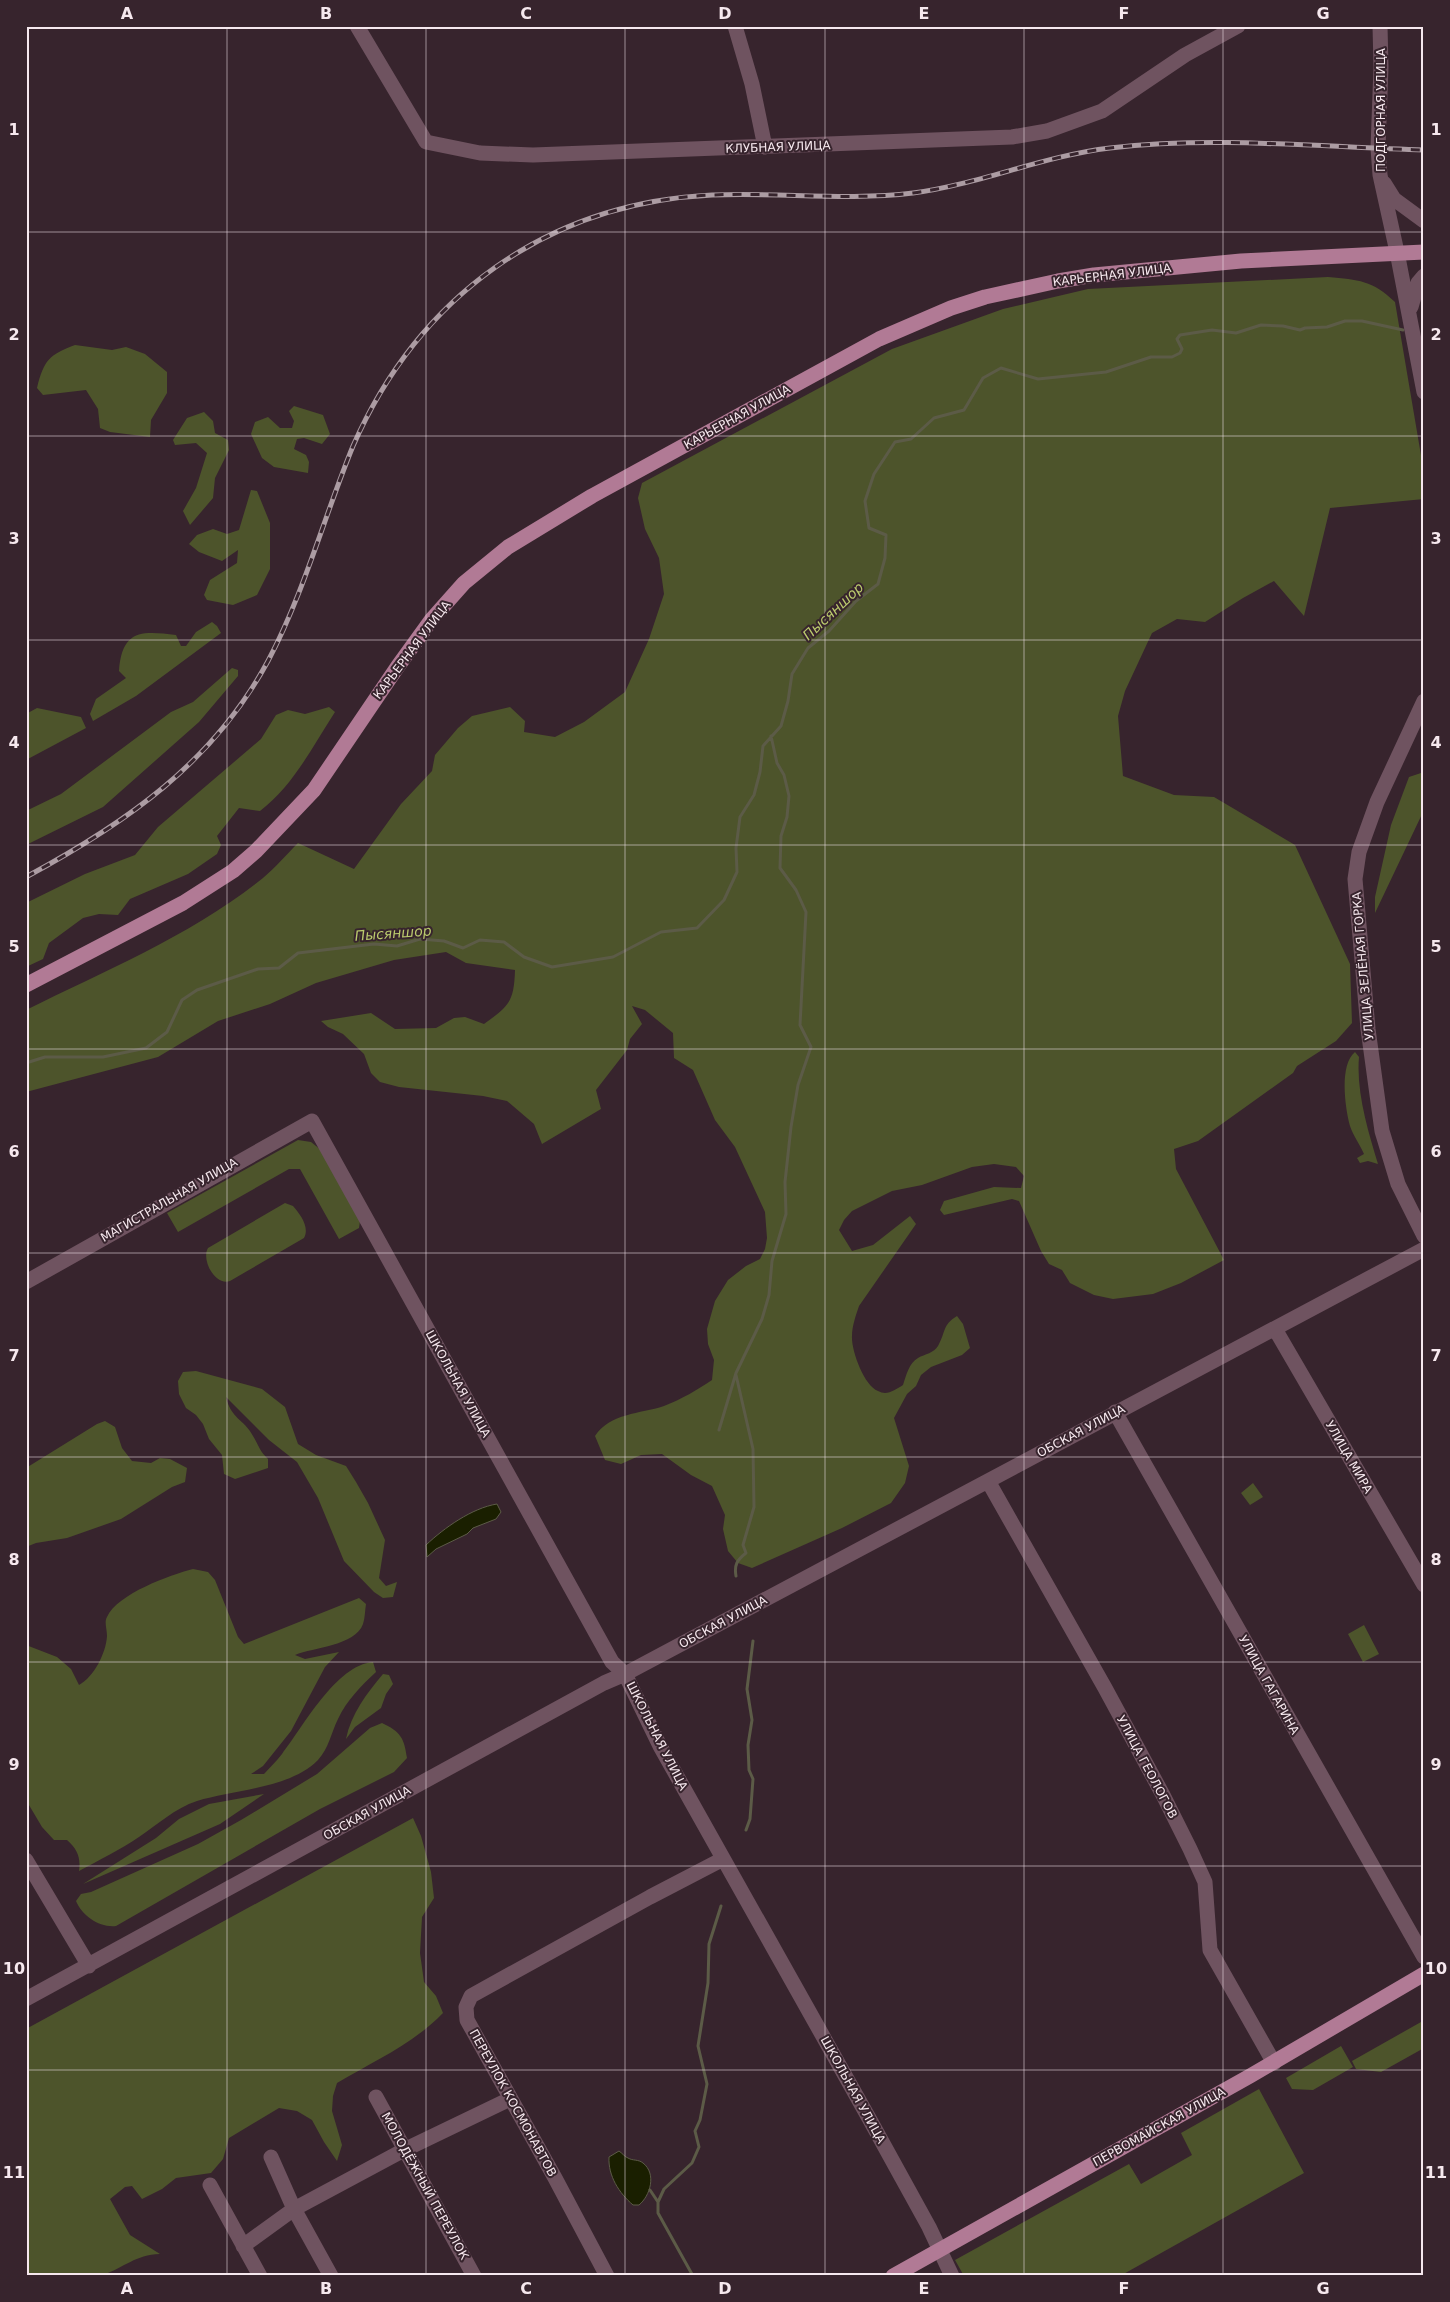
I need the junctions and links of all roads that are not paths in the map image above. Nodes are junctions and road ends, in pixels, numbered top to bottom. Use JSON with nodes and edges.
{"nodes":[{"id":1,"x":357,"y":26,"type":"edge"},
{"id":2,"x":735,"y":26,"type":"edge"},
{"id":3,"x":1238,"y":26,"type":"edge"},
{"id":4,"x":1380,"y":26,"type":"edge"},
{"id":5,"x":765,"y":147,"type":"junction"},
{"id":6,"x":1380,"y":175,"type":"junction"},
{"id":7,"x":1424,"y":221,"type":"edge"},
{"id":8,"x":1397,"y":252,"type":"junction"},
{"id":9,"x":1424,"y":252,"type":"edge"},
{"id":10,"x":1424,"y":276,"type":"edge"},
{"id":11,"x":1409,"y":314,"type":"junction"},
{"id":12,"x":1424,"y":392,"type":"edge"},
{"id":13,"x":1424,"y":701,"type":"edge"},
{"id":14,"x":26,"y":985,"type":"edge"},
{"id":15,"x":312,"y":1121,"type":"joint"},
{"id":16,"x":1424,"y":1236,"type":"edge"},
{"id":17,"x":1424,"y":1249,"type":"edge"},
{"id":18,"x":26,"y":1282,"type":"edge"},
{"id":19,"x":1275,"y":1328,"type":"junction"},
{"id":20,"x":1115,"y":1412,"type":"junction"},
{"id":21,"x":988,"y":1481,"type":"junction"},
{"id":22,"x":1424,"y":1585,"type":"edge"},
{"id":23,"x":625,"y":1674,"type":"junction"},
{"id":24,"x":723,"y":1859,"type":"junction"},
{"id":25,"x":26,"y":1860,"type":"edge"},
{"id":26,"x":1424,"y":1957,"type":"edge"},
{"id":27,"x":89,"y":1966,"type":"junction"},
{"id":28,"x":1424,"y":1974,"type":"edge"},
{"id":29,"x":26,"y":2000,"type":"edge"},
{"id":30,"x":1274,"y":2063,"type":"junction"},
{"id":31,"x":376,"y":2097,"type":"dead end"},
{"id":32,"x":510,"y":2099,"type":"junction"},
{"id":33,"x":404,"y":2150,"type":"junction"},
{"id":34,"x":271,"y":2157,"type":"dead end"},
{"id":35,"x":210,"y":2185,"type":"dead end"},
{"id":36,"x":294,"y":2209,"type":"junction"},
{"id":37,"x":243,"y":2246,"type":"junction"},
{"id":38,"x":940,"y":2251,"type":"junction"},
{"id":39,"x":260,"y":2276,"type":"edge"},
{"id":40,"x":331,"y":2276,"type":"edge"},
{"id":41,"x":474,"y":2276,"type":"edge"},
{"id":42,"x":607,"y":2276,"type":"edge"},
{"id":43,"x":893,"y":2276,"type":"edge"},
{"id":44,"x":952,"y":2276,"type":"edge"}],
"edges":[{"from":1,"to":5,"type":"street","name":"КЛУБНАЯ УЛИЦА"},
{"from":2,"to":5,"type":"street"},
{"from":3,"to":5,"type":"street","name":"КЛУБНАЯ УЛИЦА"},
{"from":4,"to":6,"type":"street","name":"ПОДГОРНАЯ УЛИЦА"},
{"from":6,"to":7,"type":"street"},
{"from":6,"to":8,"type":"street","name":"ПОДГОРНАЯ УЛИЦА"},
{"from":8,"to":9,"type":"main road","name":"КАРЬЕРНАЯ УЛИЦА"},
{"from":8,"to":11,"type":"street"},
{"from":8,"to":14,"type":"main road","name":"КАРЬЕРНАЯ УЛИЦА"},
{"from":10,"to":11,"type":"street"},
{"from":11,"to":12,"type":"street"},
{"from":13,"to":16,"type":"street","name":"УЛИЦА ЗЕЛЁНАЯ ГОРКА"},
{"from":15,"to":18,"type":"street","name":"МАГИСТРАЛЬНАЯ УЛИЦА"},
{"from":15,"to":23,"type":"street","name":"ШКОЛЬНАЯ УЛИЦА"},
{"from":17,"to":19,"type":"street","name":"ОБСКАЯ УЛИЦА"},
{"from":19,"to":20,"type":"street","name":"ОБСКАЯ УЛИЦА"},
{"from":19,"to":22,"type":"street","name":"УЛИЦА МИРА"},
{"from":20,"to":21,"type":"street","name":"ОБСКАЯ УЛИЦА"},
{"from":20,"to":26,"type":"street","name":"УЛИЦА ГАГАРИНА"},
{"from":21,"to":23,"type":"street","name":"ОБСКАЯ УЛИЦА"},
{"from":21,"to":30,"type":"street","name":"УЛИЦА ГЕОЛОГОВ"},
{"from":23,"to":24,"type":"street","name":"ШКОЛЬНАЯ УЛИЦА"},
{"from":23,"to":27,"type":"street","name":"ОБСКАЯ УЛИЦА"},
{"from":24,"to":32,"type":"street","name":"ПЕРЕУЛОК КОСМОНАВТОВ"},
{"from":24,"to":38,"type":"street","name":"ШКОЛЬНАЯ УЛИЦА"},
{"from":25,"to":27,"type":"street"},
{"from":27,"to":29,"type":"street","name":"ОБСКАЯ УЛИЦА"},
{"from":28,"to":30,"type":"main road","name":"ПЕРВОМАЙСКАЯ УЛИЦА"},
{"from":30,"to":38,"type":"main road","name":"ПЕРВОМАЙСКАЯ УЛИЦА"},
{"from":31,"to":33,"type":"street","name":"МОЛОДЁЖНЫЙ ПЕРЕУЛОК"},
{"from":32,"to":33,"type":"street"},
{"from":32,"to":42,"type":"street","name":"ПЕРЕУЛОК КОСМОНАВТОВ"},
{"from":33,"to":36,"type":"street"},
{"from":33,"to":41,"type":"street","name":"МОЛОДЁЖНЫЙ ПЕРЕУЛОК"},
{"from":34,"to":36,"type":"street"},
{"from":35,"to":37,"type":"street"},
{"from":36,"to":37,"type":"street"},
{"from":36,"to":40,"type":"street"},
{"from":37,"to":39,"type":"street"},
{"from":38,"to":43,"type":"main road","name":"ПЕРВОМАЙСКАЯ УЛИЦА"},
{"from":38,"to":44,"type":"street","name":"ШКОЛЬНАЯ УЛИЦА"}]}
